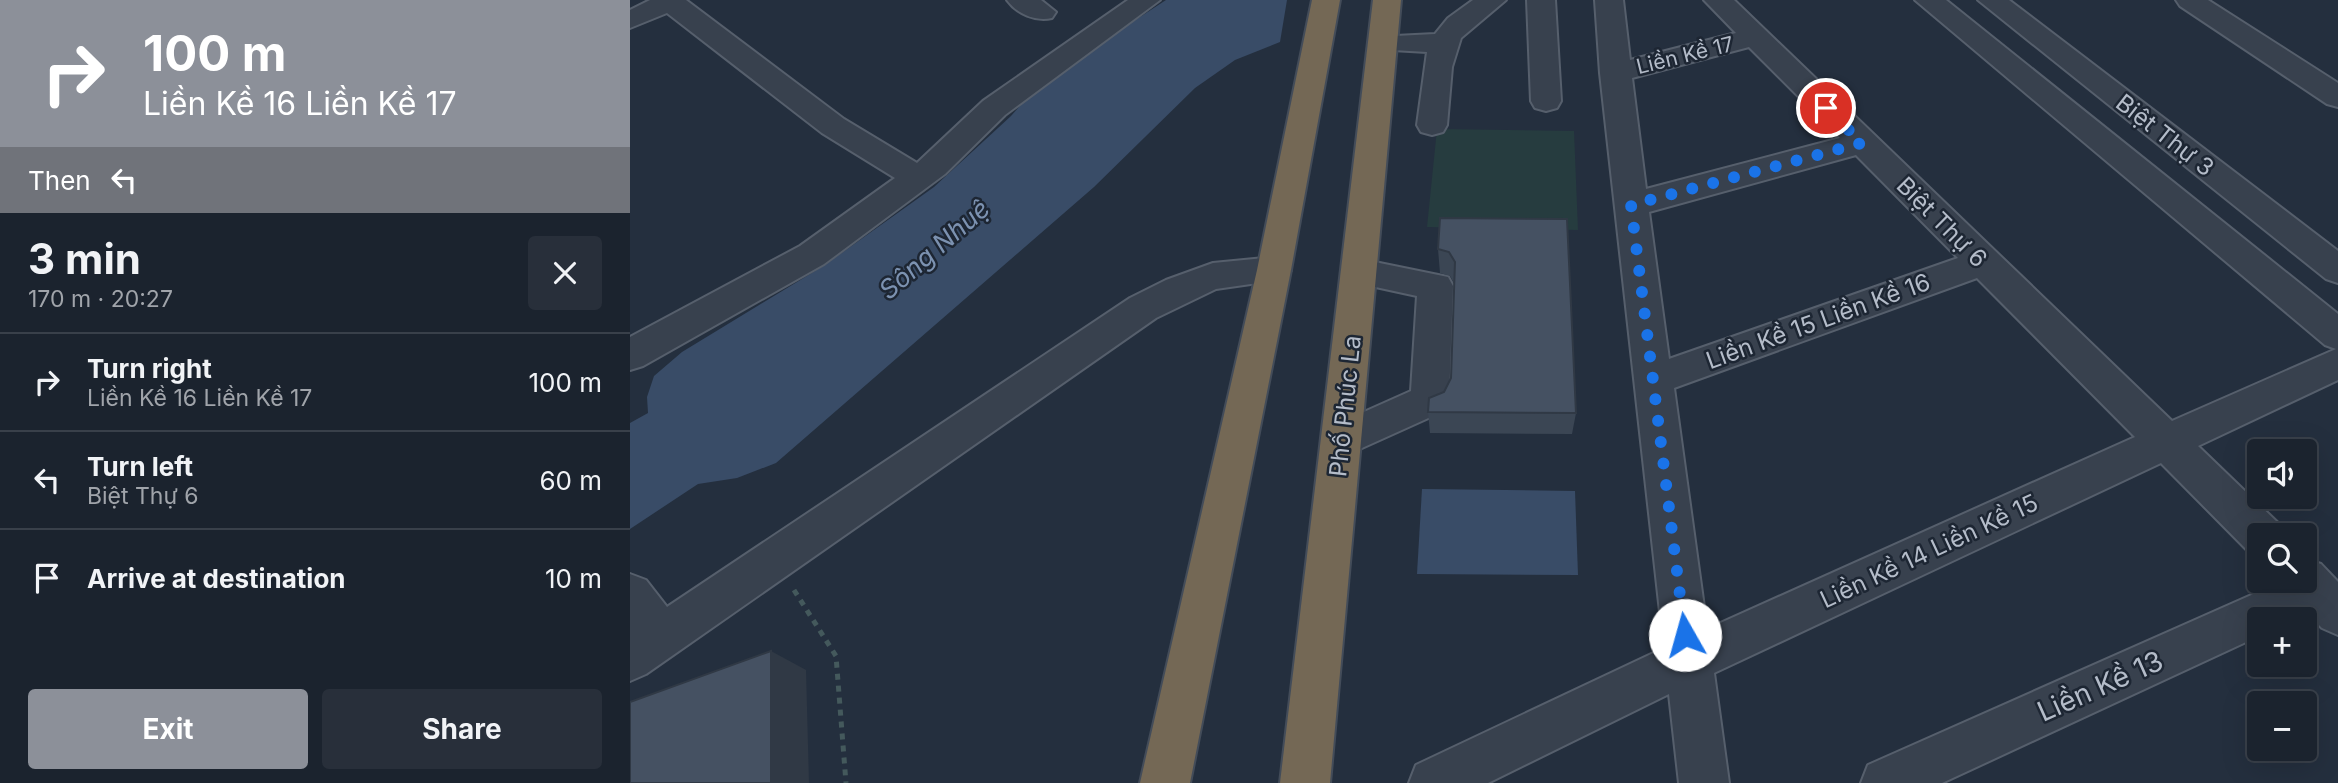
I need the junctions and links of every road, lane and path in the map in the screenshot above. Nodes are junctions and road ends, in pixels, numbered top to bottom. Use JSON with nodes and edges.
{"nodes":[{"id":1,"x":1146,"y":0,"type":"edge"},
{"id":2,"x":1326,"y":0,"type":"edge"},
{"id":3,"x":1492,"y":0,"type":"edge"},
{"id":4,"x":1541,"y":0,"type":"edge"},
{"id":5,"x":1609,"y":0,"type":"edge"},
{"id":6,"x":1718,"y":0,"type":"edge"},
{"id":7,"x":1929,"y":0,"type":"edge"},
{"id":8,"x":1992,"y":0,"type":"edge"},
{"id":9,"x":2190,"y":0,"type":"edge"},
{"id":10,"x":670,"y":1,"type":"edge"},
{"id":11,"x":630,"y":20,"type":"edge"},
{"id":12,"x":1385,"y":24,"type":"edge"},
{"id":13,"x":1755,"y":37,"type":"junction"},
{"id":14,"x":1441,"y":43,"type":"junction"},
{"id":15,"x":1615,"y":73,"type":"junction"},
{"id":16,"x":2338,"y":97,"type":"edge"},
{"id":17,"x":1546,"y":101,"type":"dead end"},
{"id":18,"x":1432,"y":124,"type":"dead end"},
{"id":19,"x":1862,"y":143,"type":"junction"},
{"id":20,"x":918,"y":178,"type":"junction"},
{"id":21,"x":1631,"y":205,"type":"junction"},
{"id":22,"x":1983,"y":262,"type":"junction"},
{"id":23,"x":1274,"y":270,"type":"junction"},
{"id":24,"x":2338,"y":270,"type":"edge"},
{"id":25,"x":1360,"y":272,"type":"junction"},
{"id":26,"x":2338,"y":335,"type":"edge"},
{"id":27,"x":630,"y":355,"type":"edge"},
{"id":28,"x":2338,"y":363,"type":"edge"},
{"id":29,"x":1653,"y":380,"type":"junction"},
{"id":30,"x":1342,"y":440,"type":"junction"},
{"id":31,"x":2169,"y":441,"type":"junction"},
{"id":32,"x":2249,"y":523,"type":"edge"},
{"id":33,"x":774,"y":558,"type":"junction"},
{"id":34,"x":2319,"y":594,"type":"edge"},
{"id":35,"x":630,"y":595,"type":"edge"},
{"id":36,"x":646,"y":647,"type":"edge"},
{"id":37,"x":1688,"y":661,"type":"junction"},
{"id":38,"x":846,"y":783,"type":"edge"},
{"id":39,"x":1165,"y":783,"type":"edge"},
{"id":40,"x":1305,"y":783,"type":"edge"},
{"id":41,"x":1434,"y":783,"type":"edge"},
{"id":42,"x":1704,"y":783,"type":"edge"},
{"id":43,"x":1886,"y":783,"type":"edge"}],
"edges":[{"from":1,"to":20,"type":"street"},
{"from":2,"to":23,"type":"highway"},
{"from":3,"to":14,"type":"street"},
{"from":4,"to":17,"type":"street"},
{"from":5,"to":15,"type":"street"},
{"from":6,"to":13,"type":"street","name":"Biệt Thự 6"},
{"from":7,"to":26,"type":"street"},
{"from":8,"to":24,"type":"street","name":"Biệt Thự 3"},
{"from":9,"to":16,"type":"street"},
{"from":10,"to":11,"type":"street"},
{"from":10,"to":20,"type":"street"},
{"from":12,"to":14,"type":"street"},
{"from":12,"to":25,"type":"highway","name":"Phố Phúc La"},
{"from":13,"to":15,"type":"street","name":"Liền Kề 17"},
{"from":13,"to":19,"type":"street","name":"Biệt Thự 6"},
{"from":14,"to":18,"type":"street"},
{"from":15,"to":21,"type":"street"},
{"from":19,"to":21,"type":"street"},
{"from":19,"to":22,"type":"street","name":"Biệt Thự 6"},
{"from":20,"to":27,"type":"street"},
{"from":21,"to":29,"type":"street"},
{"from":22,"to":29,"type":"street","name":"Liền Kề 15 Liền Kề 16"},
{"from":22,"to":31,"type":"street","name":"Biệt Thự 6"},
{"from":23,"to":33,"type":"street"},
{"from":23,"to":39,"type":"highway"},
{"from":25,"to":30,"type":"highway","name":"Phố Phúc La"},
{"from":25,"to":30,"type":"street"},
{"from":28,"to":31,"type":"street","name":"Liền Kề 14 Liền Kề 15"},
{"from":29,"to":37,"type":"street"},
{"from":30,"to":40,"type":"highway","name":"Phố Phúc La"},
{"from":31,"to":32,"type":"street","name":"Biệt Thự 6"},
{"from":31,"to":37,"type":"street","name":"Liền Kề 14 Liền Kề 15"},
{"from":33,"to":36,"type":"street"},
{"from":33,"to":38,"type":"path"},
{"from":34,"to":43,"type":"street","name":"Liền Kề 13"},
{"from":35,"to":36,"type":"street"},
{"from":37,"to":41,"type":"street","name":"Liền Kề 14 Liền Kề 15"},
{"from":37,"to":42,"type":"street"}]}
